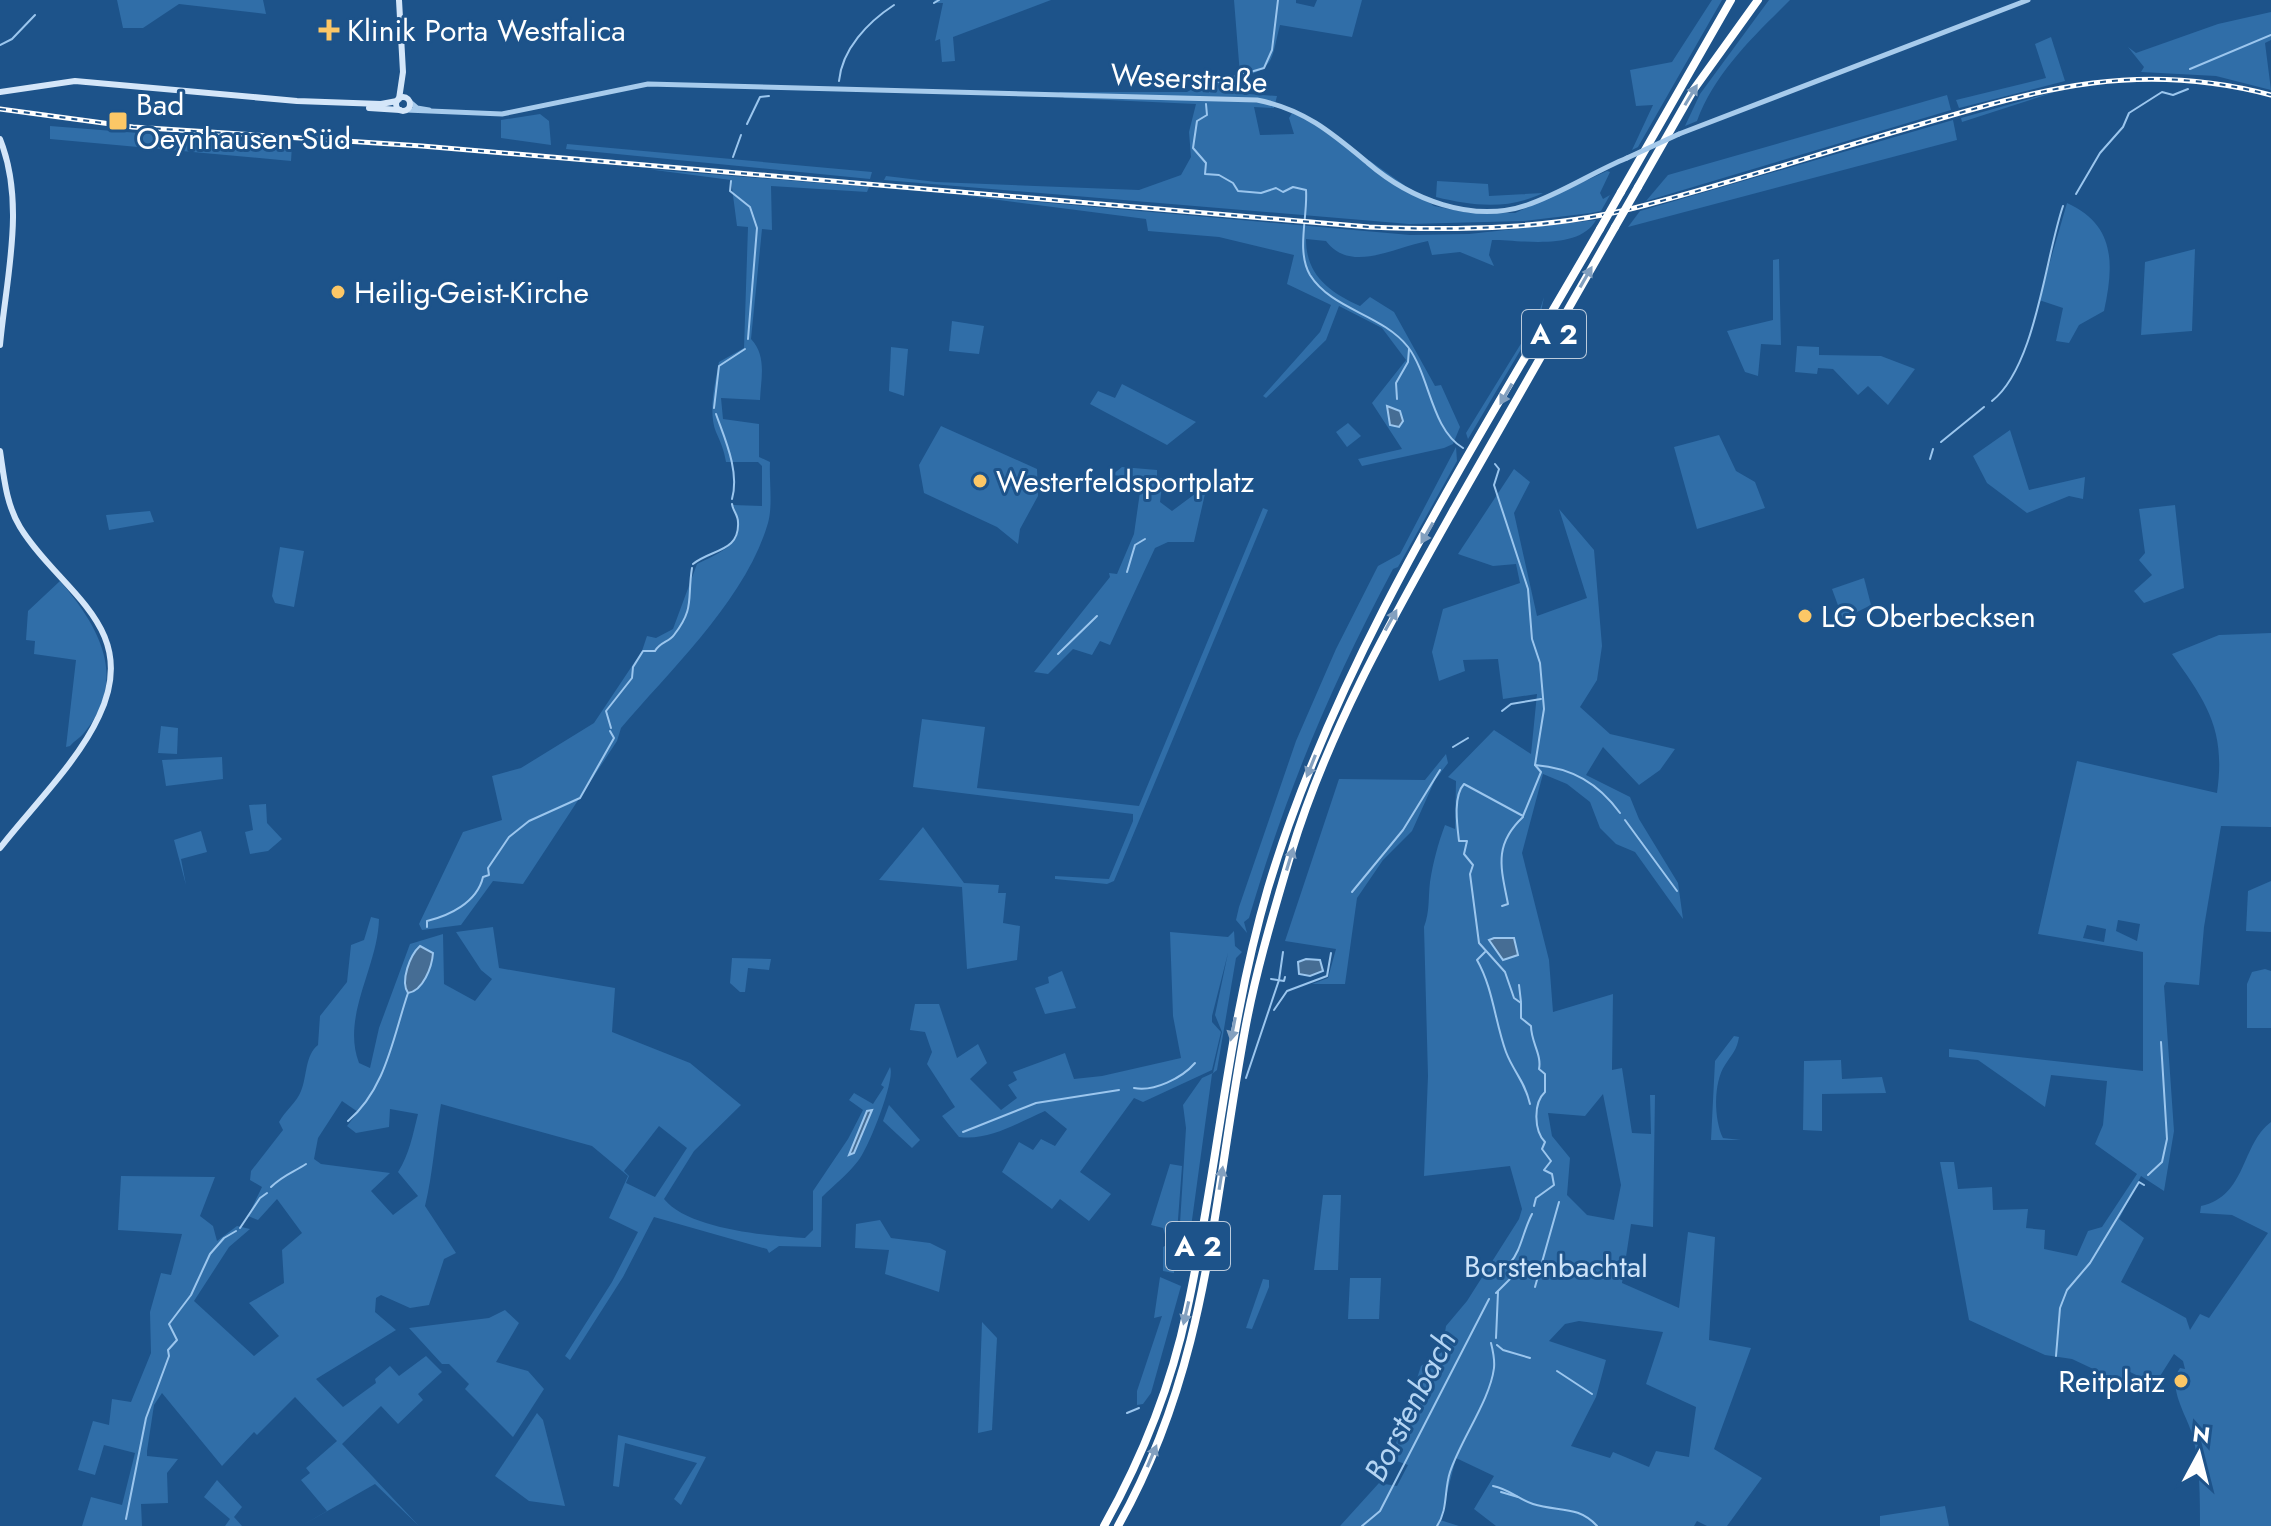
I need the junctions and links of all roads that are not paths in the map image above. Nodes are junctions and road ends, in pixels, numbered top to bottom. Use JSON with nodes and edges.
{"nodes":[{"id":1,"x":399,"y":0,"type":"edge"},
{"id":2,"x":1731,"y":0,"type":"edge"},
{"id":3,"x":1758,"y":0,"type":"edge"},
{"id":4,"x":2028,"y":0,"type":"edge"},
{"id":5,"x":403,"y":72,"type":"junction"},
{"id":6,"x":0,"y":92,"type":"edge"},
{"id":7,"x":398,"y":100,"type":"junction"},
{"id":8,"x":409,"y":101,"type":"junction"},
{"id":9,"x":334,"y":103,"type":"junction"},
{"id":10,"x":403,"y":110,"type":"junction"},
{"id":11,"x":470,"y":114,"type":"junction"},
{"id":12,"x":0,"y":139,"type":"edge"},
{"id":13,"x":0,"y":345,"type":"edge"},
{"id":14,"x":0,"y":451,"type":"edge"},
{"id":15,"x":0,"y":848,"type":"edge"},
{"id":16,"x":1104,"y":1526,"type":"edge"},
{"id":17,"x":1118,"y":1526,"type":"edge"}],
"edges":[{"from":1,"to":5,"type":"main road"},
{"from":2,"to":16,"type":"highway","number":"A 2","one_way":true,"bridge":true},
{"from":17,"to":3,"type":"highway","number":"A 2","one_way":true,"bridge":true},
{"from":4,"to":11,"type":"street","name":"Weserstraße","bridge":true},
{"from":5,"to":7,"type":"main road"},
{"from":5,"to":8,"type":"main road"},
{"from":6,"to":9,"type":"main road","name":"Weserstraße"},
{"from":7,"to":8,"type":"main road","name":"Weserstraße"},
{"from":7,"to":9,"type":"main road","name":"Weserstraße"},
{"from":7,"to":10,"type":"main road"},
{"from":8,"to":10,"type":"main road"},
{"from":8,"to":11,"type":"street","name":"Weserstraße"},
{"from":9,"to":10,"type":"main road","name":"Weserstraße"},
{"from":10,"to":11,"type":"street","name":"Weserstraße"},
{"from":12,"to":13,"type":"main road"},
{"from":14,"to":15,"type":"main road"}]}
